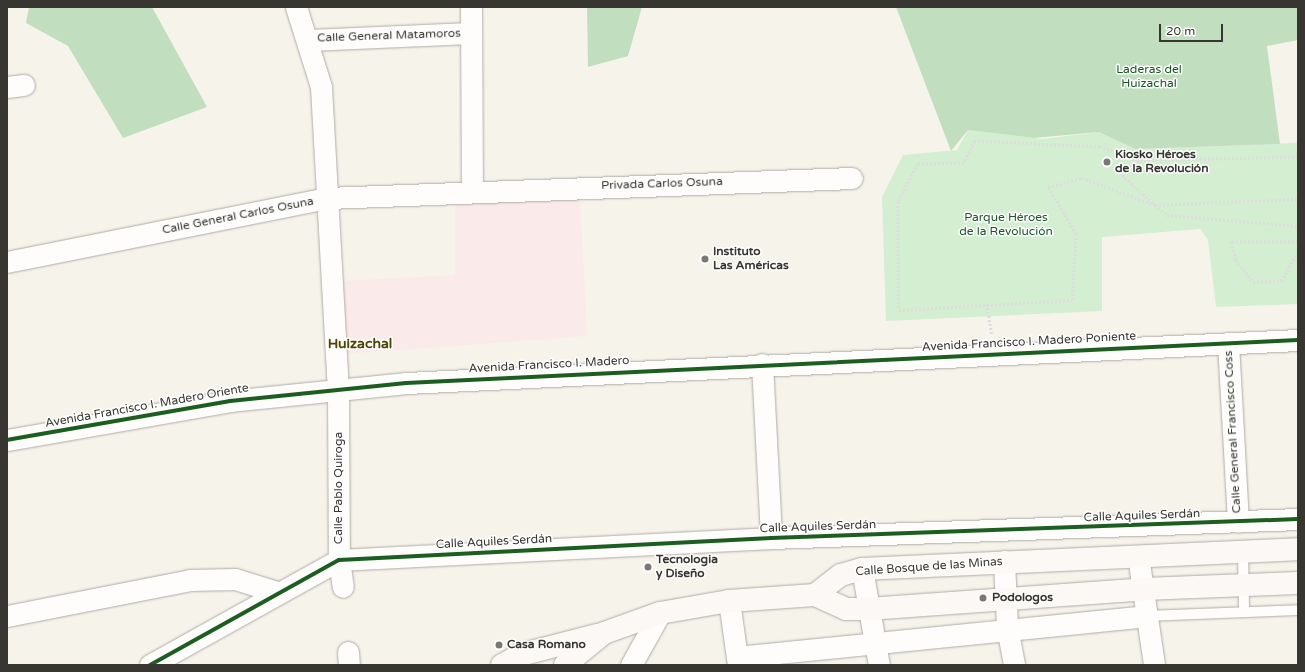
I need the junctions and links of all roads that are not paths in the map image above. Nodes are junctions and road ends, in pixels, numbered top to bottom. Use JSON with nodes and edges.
{"nodes":[{"id":1,"x":296,"y":7,"type":"edge"},
{"id":2,"x":471,"y":7,"type":"edge"},
{"id":3,"x":471,"y":33,"type":"junction"},
{"id":4,"x":308,"y":40,"type":"junction"},
{"id":5,"x":852,"y":178,"type":"dead end"},
{"id":6,"x":472,"y":190,"type":"junction"},
{"id":7,"x":327,"y":198,"type":"junction"},
{"id":8,"x":7,"y":262,"type":"edge"},
{"id":9,"x":1298,"y":340,"type":"edge"},
{"id":10,"x":1228,"y":343,"type":"junction"},
{"id":11,"x":762,"y":364,"type":"junction"},
{"id":12,"x":338,"y":389,"type":"junction"},
{"id":13,"x":7,"y":440,"type":"edge"},
{"id":14,"x":1298,"y":519,"type":"edge"},
{"id":15,"x":1238,"y":522,"type":"junction"},
{"id":16,"x":771,"y":538,"type":"junction"},
{"id":17,"x":1298,"y":549,"type":"edge"},
{"id":18,"x":1243,"y":552,"type":"junction"},
{"id":19,"x":1138,"y":556,"type":"junction"},
{"id":20,"x":339,"y":560,"type":"junction"},
{"id":21,"x":1004,"y":561,"type":"junction"},
{"id":22,"x":862,"y":569,"type":"junction"},
{"id":23,"x":1298,"y":583,"type":"edge"},
{"id":24,"x":1243,"y":586,"type":"junction"},
{"id":25,"x":343,"y":587,"type":"dead end"},
{"id":26,"x":1144,"y":589,"type":"junction"},
{"id":27,"x":277,"y":592,"type":"junction"},
{"id":28,"x":815,"y":595,"type":"junction"},
{"id":29,"x":1005,"y":598,"type":"junction"},
{"id":30,"x":729,"y":601,"type":"junction"},
{"id":31,"x":868,"y":609,"type":"junction"},
{"id":32,"x":1298,"y":610,"type":"edge"},
{"id":33,"x":1244,"y":612,"type":"junction"},
{"id":34,"x":660,"y":613,"type":"junction"},
{"id":35,"x":7,"y":616,"type":"edge"},
{"id":36,"x":1145,"y":616,"type":"junction"},
{"id":37,"x":1007,"y":628,"type":"junction"},
{"id":38,"x":604,"y":633,"type":"junction"},
{"id":39,"x":875,"y":643,"type":"junction"},
{"id":40,"x":738,"y":661,"type":"edge"},
{"id":41,"x":150,"y":665,"type":"edge"},
{"id":42,"x":502,"y":665,"type":"edge"},
{"id":43,"x":565,"y":665,"type":"edge"},
{"id":44,"x":631,"y":665,"type":"edge"},
{"id":45,"x":879,"y":665,"type":"edge"},
{"id":46,"x":1014,"y":665,"type":"edge"},
{"id":47,"x":1154,"y":665,"type":"edge"}],
"edges":[{"from":1,"to":4,"type":"street","name":"Calle Pablo Quiroga"},
{"from":2,"to":3,"type":"street"},
{"from":3,"to":4,"type":"street","name":"Calle General Matamoros"},
{"from":3,"to":6,"type":"street"},
{"from":4,"to":7,"type":"street","name":"Calle Pablo Quiroga"},
{"from":5,"to":6,"type":"street","name":"Privada Carlos Osuna"},
{"from":6,"to":7,"type":"street","name":"Calle General Carlos Osuna"},
{"from":7,"to":8,"type":"street","name":"Calle General Carlos Osuna"},
{"from":7,"to":12,"type":"street","name":"Calle Pablo Quiroga"},
{"from":9,"to":10,"type":"street","name":"Avenida Francisco I. Madero Poniente"},
{"from":10,"to":11,"type":"street","name":"Avenida Francisco I. Madero Poniente"},
{"from":10,"to":15,"type":"street","name":"Calle General Francisco Coss"},
{"from":11,"to":12,"type":"street","name":"Avenida Francisco I. Madero"},
{"from":11,"to":16,"type":"street"},
{"from":12,"to":13,"type":"street","name":"Avenida Francisco I. Madero Oriente"},
{"from":12,"to":20,"type":"street","name":"Calle Pablo Quiroga"},
{"from":14,"to":15,"type":"street","name":"Calle Aquiles Serdán"},
{"from":15,"to":16,"type":"street","name":"Calle Aquiles Serdán"},
{"from":16,"to":20,"type":"street","name":"Calle Aquiles Serdán"},
{"from":17,"to":18,"type":"main road","name":"Calle Bosque de las Minas"},
{"from":18,"to":19,"type":"main road","name":"Calle Bosque de las Minas"},
{"from":18,"to":24,"type":"lane"},
{"from":19,"to":21,"type":"main road","name":"Calle Bosque de las Minas"},
{"from":19,"to":26,"type":"street"},
{"from":20,"to":25,"type":"street","name":"Calle Pablo Quiroga"},
{"from":20,"to":27,"type":"street"},
{"from":21,"to":22,"type":"main road","name":"Calle Bosque de las Minas"},
{"from":21,"to":29,"type":"street"},
{"from":22,"to":28,"type":"main road","name":"Calle Bosque de las Minas"},
{"from":22,"to":31,"type":"street"},
{"from":23,"to":24,"type":"main road"},
{"from":24,"to":26,"type":"main road"},
{"from":24,"to":33,"type":"lane"},
{"from":26,"to":29,"type":"main road"},
{"from":26,"to":36,"type":"street"},
{"from":27,"to":35,"type":"street"},
{"from":27,"to":41,"type":"street"},
{"from":28,"to":30,"type":"main road"},
{"from":28,"to":31,"type":"main road"},
{"from":29,"to":31,"type":"main road"},
{"from":29,"to":37,"type":"street"},
{"from":30,"to":34,"type":"main road"},
{"from":30,"to":40,"type":"street"},
{"from":31,"to":39,"type":"street"},
{"from":32,"to":33,"type":"lane"},
{"from":33,"to":36,"type":"lane"},
{"from":34,"to":38,"type":"main road"},
{"from":34,"to":44,"type":"street"},
{"from":36,"to":37,"type":"street"},
{"from":36,"to":47,"type":"street"},
{"from":37,"to":39,"type":"street"},
{"from":37,"to":46,"type":"street"},
{"from":38,"to":42,"type":"main road"},
{"from":38,"to":43,"type":"main road"},
{"from":39,"to":40,"type":"street"},
{"from":39,"to":45,"type":"street"}]}
